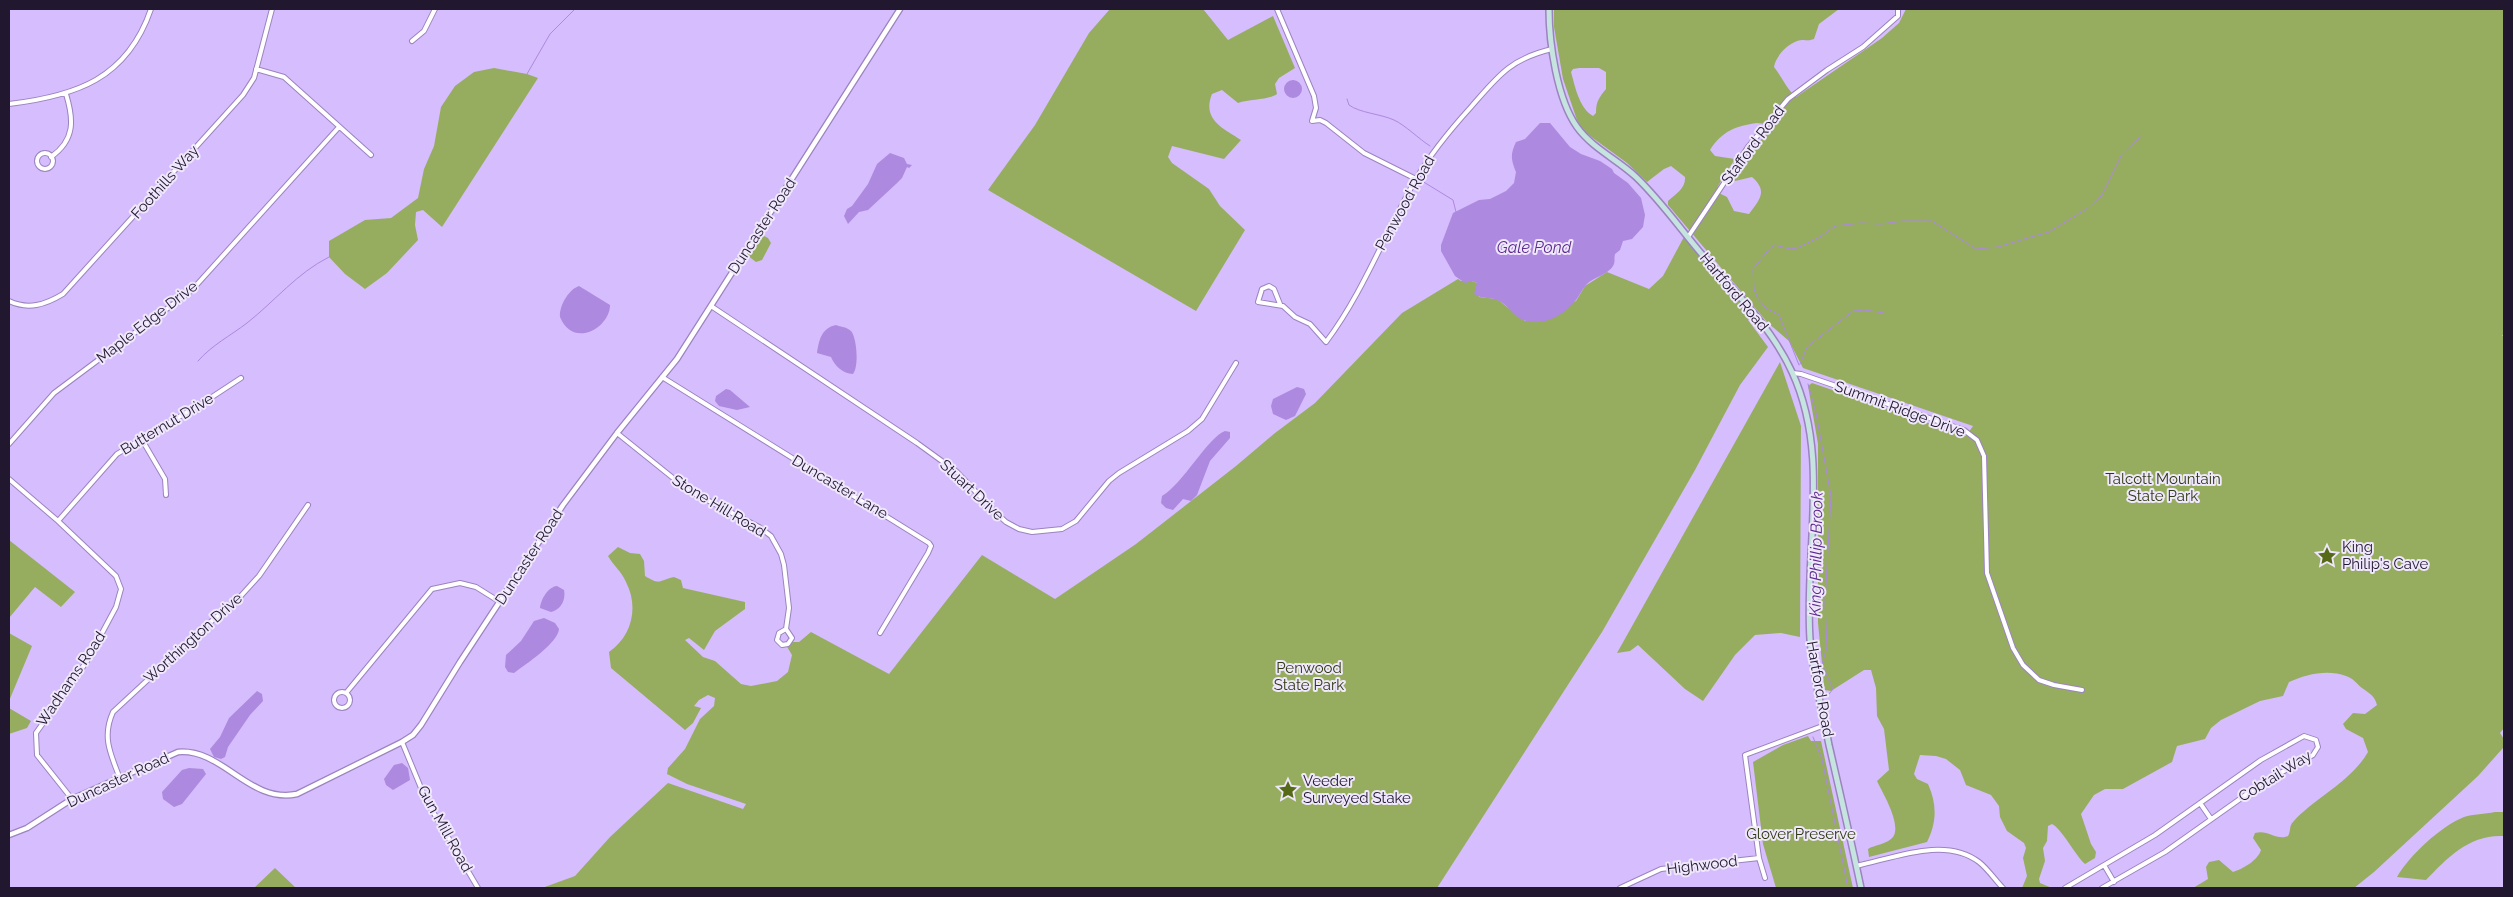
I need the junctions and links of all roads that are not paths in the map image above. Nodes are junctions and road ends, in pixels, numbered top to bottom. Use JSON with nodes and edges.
{"nodes":[{"id":1,"x":151,"y":9,"type":"edge"},
{"id":2,"x":272,"y":9,"type":"edge"},
{"id":3,"x":435,"y":9,"type":"edge"},
{"id":4,"x":900,"y":9,"type":"edge"},
{"id":5,"x":1277,"y":9,"type":"edge"},
{"id":6,"x":1549,"y":9,"type":"edge"},
{"id":7,"x":1898,"y":9,"type":"edge"},
{"id":8,"x":412,"y":41,"type":"dead end"},
{"id":9,"x":1552,"y":49,"type":"junction"},
{"id":10,"x":256,"y":69,"type":"junction"},
{"id":11,"x":66,"y":94,"type":"junction"},
{"id":12,"x":9,"y":104,"type":"edge"},
{"id":13,"x":339,"y":127,"type":"junction"},
{"id":14,"x":371,"y":156,"type":"dead end"},
{"id":15,"x":52,"y":157,"type":"junction"},
{"id":16,"x":1416,"y":179,"type":"junction"},
{"id":17,"x":1688,"y":237,"type":"junction"},
{"id":18,"x":9,"y":302,"type":"edge"},
{"id":19,"x":1280,"y":304,"type":"junction"},
{"id":20,"x":711,"y":306,"type":"junction"},
{"id":21,"x":1236,"y":363,"type":"dead end"},
{"id":22,"x":1792,"y":373,"type":"junction"},
{"id":23,"x":662,"y":377,"type":"junction"},
{"id":24,"x":241,"y":378,"type":"dead end"},
{"id":25,"x":617,"y":433,"type":"junction"},
{"id":26,"x":142,"y":438,"type":"junction"},
{"id":27,"x":9,"y":444,"type":"edge"},
{"id":28,"x":9,"y":479,"type":"edge"},
{"id":29,"x":166,"y":495,"type":"dead end"},
{"id":30,"x":308,"y":505,"type":"dead end"},
{"id":31,"x":58,"y":521,"type":"junction"},
{"id":32,"x":500,"y":602,"type":"junction"},
{"id":33,"x":786,"y":629,"type":"junction"},
{"id":34,"x":880,"y":632,"type":"dead end"},
{"id":35,"x":2082,"y":690,"type":"dead end"},
{"id":36,"x":346,"y":694,"type":"junction"},
{"id":37,"x":1825,"y":725,"type":"junction"},
{"id":38,"x":402,"y":742,"type":"junction"},
{"id":39,"x":119,"y":776,"type":"junction"},
{"id":40,"x":72,"y":799,"type":"junction"},
{"id":41,"x":2200,"y":803,"type":"junction"},
{"id":42,"x":2211,"y":819,"type":"junction"},
{"id":43,"x":9,"y":835,"type":"edge"},
{"id":44,"x":1758,"y":858,"type":"junction"},
{"id":45,"x":1856,"y":866,"type":"junction"},
{"id":46,"x":2104,"y":866,"type":"junction"},
{"id":47,"x":1765,"y":878,"type":"dead end"},
{"id":48,"x":2114,"y":882,"type":"junction"},
{"id":49,"x":478,"y":888,"type":"edge"},
{"id":50,"x":1620,"y":888,"type":"edge"},
{"id":51,"x":1862,"y":888,"type":"edge"},
{"id":52,"x":2002,"y":888,"type":"edge"},
{"id":53,"x":2065,"y":888,"type":"edge"},
{"id":54,"x":2102,"y":888,"type":"edge"}],
"edges":[{"from":1,"to":11,"type":"street"},
{"from":2,"to":10,"type":"street","name":"Foothills Way"},
{"from":3,"to":8,"type":"street"},
{"from":4,"to":20,"type":"street","name":"Duncaster Road"},
{"from":5,"to":16,"type":"street"},
{"from":6,"to":9,"type":"main road","name":"Hartford Road"},
{"from":7,"to":17,"type":"street","name":"Stafford Road"},
{"from":9,"to":16,"type":"street","name":"Penwood Road"},
{"from":9,"to":17,"type":"main road","name":"Hartford Road"},
{"from":10,"to":13,"type":"street"},
{"from":10,"to":18,"type":"street","name":"Foothills Way"},
{"from":11,"to":12,"type":"street"},
{"from":11,"to":15,"type":"street"},
{"from":13,"to":14,"type":"street"},
{"from":13,"to":27,"type":"street","name":"Maple Edge Drive"},
{"from":15,"to":15,"type":"street"},
{"from":16,"to":19,"type":"street","name":"Penwood Road"},
{"from":17,"to":22,"type":"main road","name":"Hartford Road"},
{"from":19,"to":19,"type":"street"},
{"from":20,"to":21,"type":"street","name":"Stuart Drive"},
{"from":20,"to":23,"type":"street","name":"Duncaster Road"},
{"from":22,"to":35,"type":"street","name":"Summit Ridge Drive"},
{"from":22,"to":37,"type":"main road","name":"Hartford Road"},
{"from":23,"to":25,"type":"street","name":"Duncaster Road"},
{"from":23,"to":34,"type":"street","name":"Duncaster Lane"},
{"from":24,"to":26,"type":"street","name":"Butternut Drive"},
{"from":25,"to":32,"type":"street","name":"Duncaster Road"},
{"from":25,"to":33,"type":"street","name":"Stone Hill Road"},
{"from":26,"to":29,"type":"street"},
{"from":26,"to":31,"type":"street","name":"Butternut Drive"},
{"from":28,"to":31,"type":"street","name":"Wadhams Road"},
{"from":30,"to":39,"type":"street","name":"Worthington Drive"},
{"from":31,"to":40,"type":"street","name":"Wadhams Road"},
{"from":32,"to":36,"type":"street"},
{"from":32,"to":38,"type":"street","name":"Duncaster Road"},
{"from":33,"to":33,"type":"street","name":"Stone Hill Road"},
{"from":36,"to":36,"type":"street"},
{"from":37,"to":44,"type":"street"},
{"from":37,"to":45,"type":"main road","name":"Hartford Road"},
{"from":38,"to":39,"type":"street","name":"Duncaster Road"},
{"from":38,"to":49,"type":"street","name":"Gun Mill Road"},
{"from":39,"to":40,"type":"street","name":"Duncaster Road"},
{"from":40,"to":43,"type":"street","name":"Duncaster Road"},
{"from":41,"to":42,"type":"street"},
{"from":41,"to":42,"type":"street","name":"Cobtail Way"},
{"from":41,"to":46,"type":"street","name":"Cobtail Way"},
{"from":42,"to":48,"type":"street","name":"Cobtail Way"},
{"from":44,"to":47,"type":"street"},
{"from":44,"to":50,"type":"street","name":"Highwood"},
{"from":45,"to":51,"type":"main road","name":"Hartford Road"},
{"from":45,"to":52,"type":"street"},
{"from":46,"to":48,"type":"street"},
{"from":46,"to":53,"type":"street","name":"Cobtail Way"},
{"from":48,"to":54,"type":"street","name":"Cobtail Way"}]}
